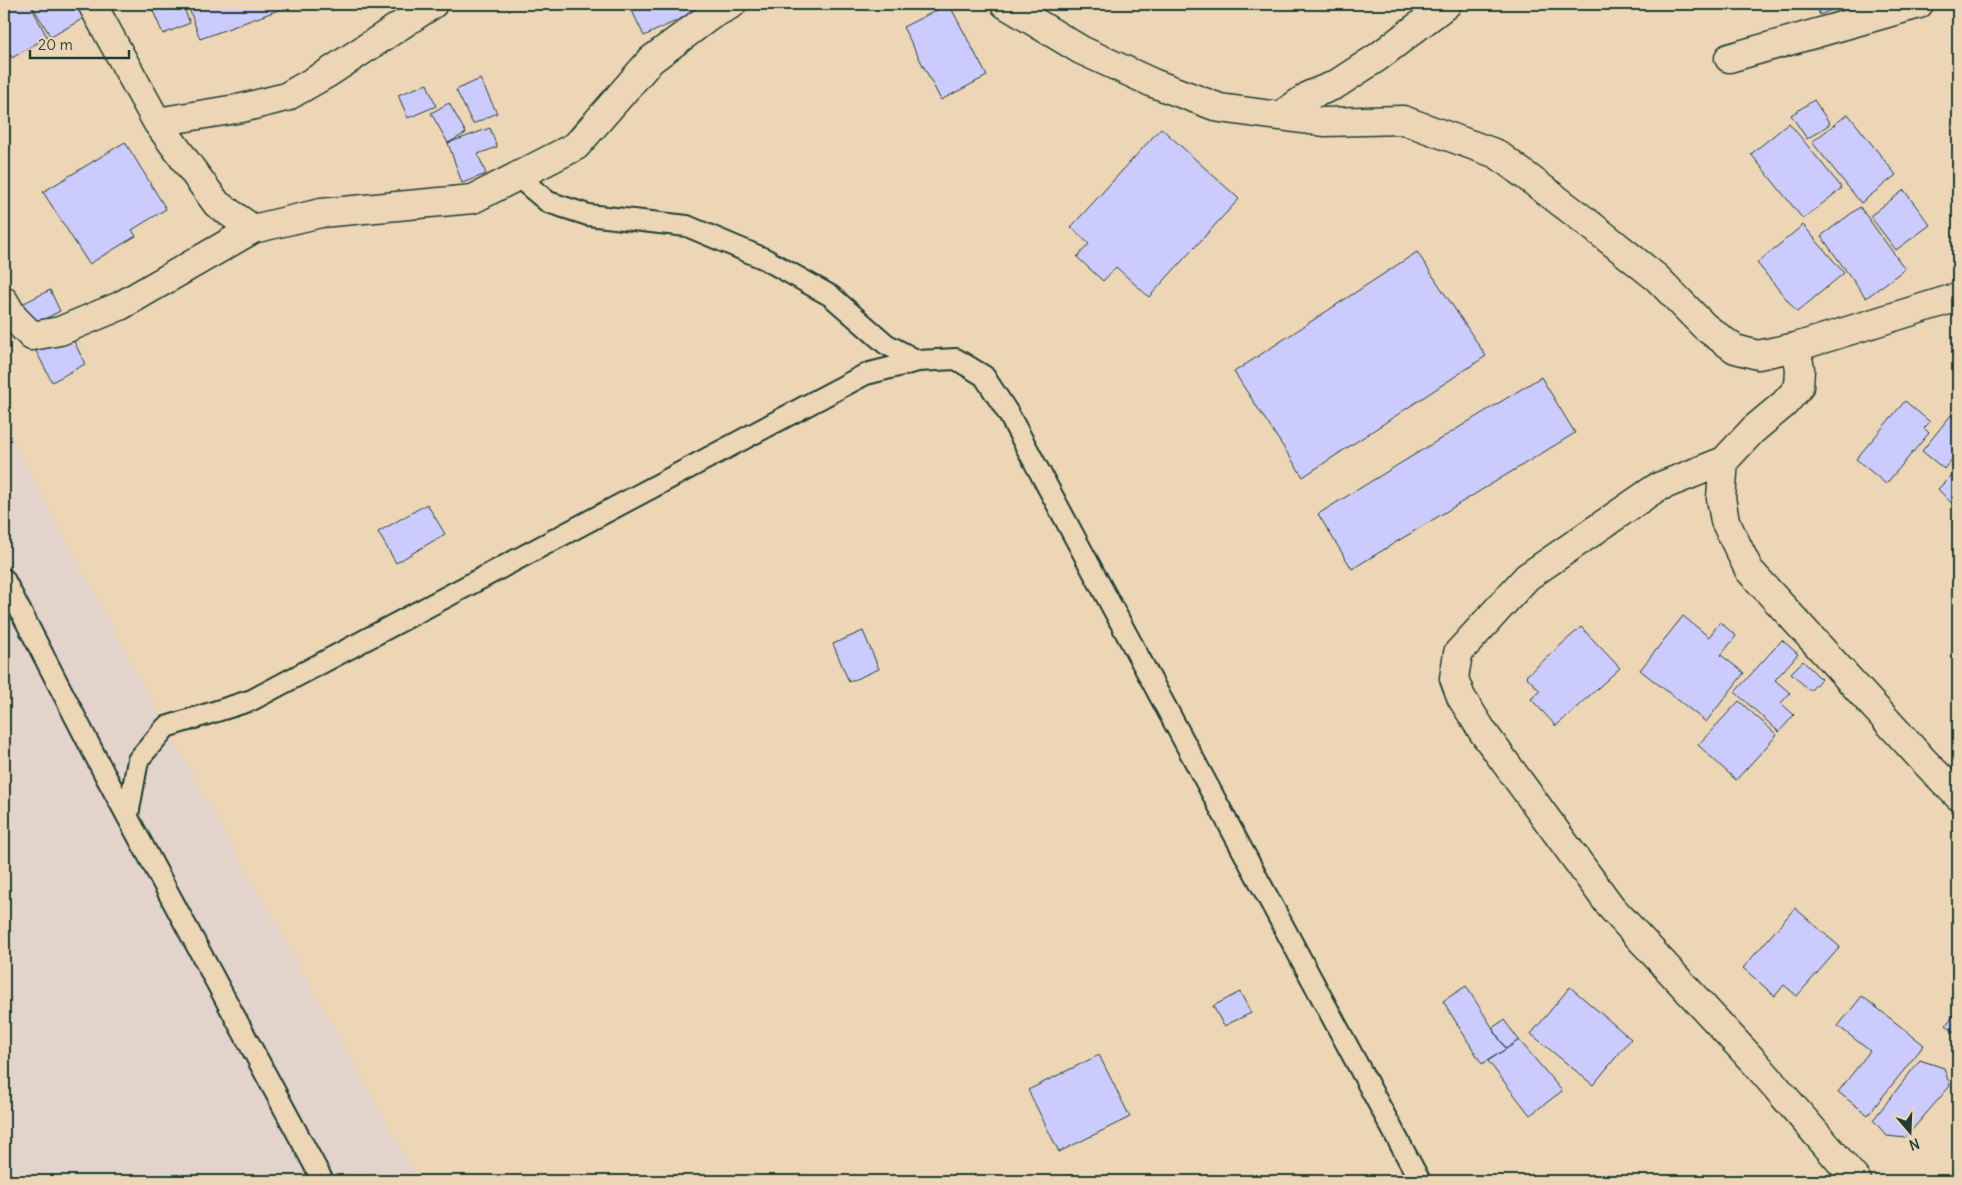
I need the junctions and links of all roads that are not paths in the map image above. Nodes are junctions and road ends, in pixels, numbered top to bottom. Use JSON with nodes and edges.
{"nodes":[{"id":1,"x":92,"y":4,"type":"edge"},
{"id":2,"x":433,"y":4,"type":"edge"},
{"id":3,"x":732,"y":4,"type":"edge"},
{"id":4,"x":1005,"y":4,"type":"edge"},
{"id":5,"x":1447,"y":4,"type":"edge"},
{"id":6,"x":1919,"y":4,"type":"edge"},
{"id":7,"x":1037,"y":14,"type":"edge"},
{"id":8,"x":1730,"y":58,"type":"dead end"},
{"id":9,"x":1280,"y":116,"type":"junction"},
{"id":10,"x":157,"y":122,"type":"junction"},
{"id":11,"x":517,"y":176,"type":"junction"},
{"id":12,"x":253,"y":229,"type":"junction"},
{"id":13,"x":1958,"y":297,"type":"edge"},
{"id":14,"x":4,"y":301,"type":"edge"},
{"id":15,"x":1796,"y":347,"type":"junction"},
{"id":16,"x":918,"y":361,"type":"junction"},
{"id":17,"x":1724,"y":461,"type":"junction"},
{"id":18,"x":4,"y":579,"type":"edge"},
{"id":19,"x":1958,"y":796,"type":"edge"},
{"id":20,"x":128,"y":815,"type":"junction"},
{"id":21,"x":323,"y":1181,"type":"edge"},
{"id":22,"x":1420,"y":1181,"type":"edge"},
{"id":23,"x":1857,"y":1181,"type":"edge"}],
"edges":[{"from":1,"to":10,"type":"street"},
{"from":2,"to":10,"type":"street"},
{"from":3,"to":11,"type":"street"},
{"from":4,"to":7,"type":"street"},
{"from":5,"to":9,"type":"street"},
{"from":6,"to":8,"type":"street"},
{"from":7,"to":9,"type":"street"},
{"from":9,"to":15,"type":"street"},
{"from":10,"to":12,"type":"street"},
{"from":11,"to":12,"type":"street"},
{"from":11,"to":16,"type":"lane"},
{"from":12,"to":14,"type":"street"},
{"from":13,"to":15,"type":"street"},
{"from":15,"to":17,"type":"street"},
{"from":16,"to":20,"type":"lane"},
{"from":16,"to":22,"type":"lane"},
{"from":17,"to":19,"type":"street"},
{"from":17,"to":23,"type":"street"},
{"from":18,"to":20,"type":"lane"},
{"from":20,"to":21,"type":"lane"}]}
